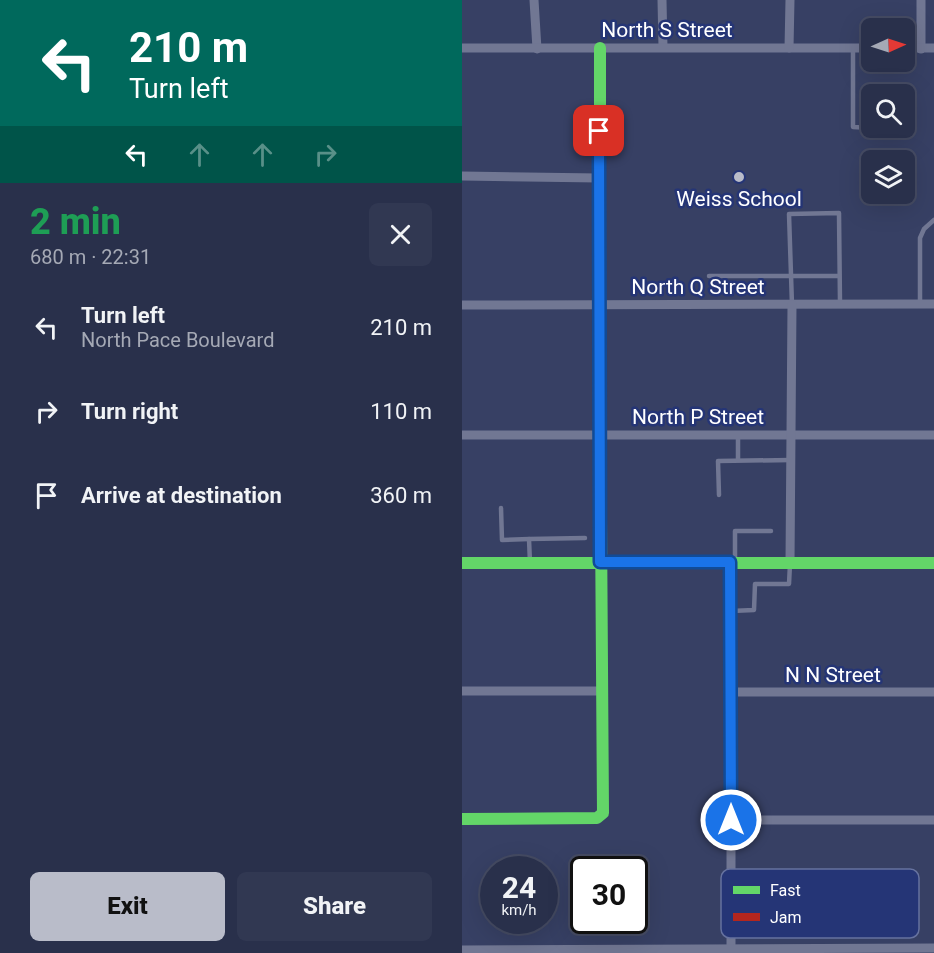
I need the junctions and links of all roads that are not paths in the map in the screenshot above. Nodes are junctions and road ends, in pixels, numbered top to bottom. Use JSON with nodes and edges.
{"nodes":[{"id":1,"x":534,"y":0,"type":"edge"},
{"id":2,"x":662,"y":0,"type":"edge"},
{"id":3,"x":790,"y":0,"type":"edge"},
{"id":4,"x":921,"y":0,"type":"edge"},
{"id":5,"x":663,"y":47,"type":"junction"},
{"id":6,"x":462,"y":48,"type":"edge"},
{"id":7,"x":600,"y":48,"type":"junction"},
{"id":8,"x":789,"y":48,"type":"junction"},
{"id":9,"x":853,"y":48,"type":"junction"},
{"id":10,"x":861,"y":48,"type":"edge"},
{"id":11,"x":915,"y":48,"type":"edge"},
{"id":12,"x":921,"y":48,"type":"junction"},
{"id":13,"x":934,"y":48,"type":"edge"},
{"id":14,"x":537,"y":49,"type":"junction"},
{"id":15,"x":861,"y":127,"type":"edge"},
{"id":16,"x":462,"y":176,"type":"edge"},
{"id":17,"x":599,"y":178,"type":"junction"},
{"id":18,"x":934,"y":220,"type":"edge"},
{"id":19,"x":709,"y":276,"type":"dead end"},
{"id":20,"x":790,"y":276,"type":"junction"},
{"id":21,"x":839,"y":276,"type":"junction"},
{"id":22,"x":840,"y":304,"type":"junction"},
{"id":23,"x":920,"y":304,"type":"junction"},
{"id":24,"x":934,"y":304,"type":"edge"},
{"id":25,"x":462,"y":305,"type":"edge"},
{"id":26,"x":792,"y":305,"type":"junction"},
{"id":27,"x":600,"y":306,"type":"junction"},
{"id":28,"x":462,"y":435,"type":"edge"},
{"id":29,"x":600,"y":435,"type":"junction"},
{"id":30,"x":738,"y":435,"type":"junction"},
{"id":31,"x":790,"y":435,"type":"junction"},
{"id":32,"x":934,"y":435,"type":"edge"},
{"id":33,"x":738,"y":460,"type":"junction"},
{"id":34,"x":791,"y":460,"type":"junction"},
{"id":35,"x":719,"y":495,"type":"dead end"},
{"id":36,"x":501,"y":508,"type":"dead end"},
{"id":37,"x":771,"y":531,"type":"dead end"},
{"id":38,"x":585,"y":538,"type":"dead end"},
{"id":39,"x":529,"y":539,"type":"junction"},
{"id":40,"x":600,"y":562,"type":"junction"},
{"id":41,"x":733,"y":562,"type":"junction"},
{"id":42,"x":790,"y":562,"type":"junction"},
{"id":43,"x":934,"y":562,"type":"edge"},
{"id":44,"x":462,"y":563,"type":"edge"},
{"id":45,"x":530,"y":563,"type":"junction"},
{"id":46,"x":731,"y":611,"type":"junction"},
{"id":47,"x":462,"y":691,"type":"edge"},
{"id":48,"x":602,"y":691,"type":"junction"},
{"id":49,"x":732,"y":692,"type":"junction"},
{"id":50,"x":934,"y":692,"type":"edge"},
{"id":51,"x":462,"y":819,"type":"edge"},
{"id":52,"x":731,"y":820,"type":"junction"},
{"id":53,"x":934,"y":820,"type":"edge"},
{"id":54,"x":731,"y":869,"type":"edge"},
{"id":55,"x":731,"y":938,"type":"edge"},
{"id":56,"x":934,"y":948,"type":"edge"},
{"id":57,"x":731,"y":949,"type":"junction"},
{"id":58,"x":462,"y":950,"type":"edge"},
{"id":59,"x":684,"y":951,"type":"edge"},
{"id":60,"x":517,"y":952,"type":"edge"}],
"edges":[{"from":1,"to":14,"type":"street"},
{"from":2,"to":5,"type":"street"},
{"from":3,"to":8,"type":"street"},
{"from":4,"to":12,"type":"street"},
{"from":5,"to":7,"type":"street","name":"North S Street"},
{"from":5,"to":8,"type":"street","name":"North S Street"},
{"from":6,"to":14,"type":"street","name":"North S Street"},
{"from":7,"to":14,"type":"street","name":"North S Street"},
{"from":7,"to":17,"type":"street"},
{"from":8,"to":9,"type":"street","name":"North S Street"},
{"from":9,"to":10,"type":"street","name":"North S Street"},
{"from":9,"to":15,"type":"lane"},
{"from":11,"to":12,"type":"street"},
{"from":12,"to":13,"type":"street"},
{"from":16,"to":17,"type":"street"},
{"from":17,"to":27,"type":"street"},
{"from":18,"to":23,"type":"lane"},
{"from":19,"to":20,"type":"lane"},
{"from":20,"to":21,"type":"lane"},
{"from":20,"to":21,"type":"lane"},
{"from":20,"to":26,"type":"lane"},
{"from":21,"to":22,"type":"lane"},
{"from":22,"to":23,"type":"street","name":"North Q Street"},
{"from":22,"to":26,"type":"street","name":"North Q Street"},
{"from":23,"to":24,"type":"street","name":"North Q Street"},
{"from":25,"to":27,"type":"street","name":"North Q Street"},
{"from":26,"to":27,"type":"street","name":"North Q Street"},
{"from":26,"to":31,"type":"street"},
{"from":27,"to":29,"type":"street"},
{"from":28,"to":29,"type":"street","name":"North P Street"},
{"from":29,"to":30,"type":"street","name":"North P Street"},
{"from":29,"to":40,"type":"street"},
{"from":30,"to":31,"type":"street","name":"North P Street"},
{"from":30,"to":33,"type":"lane"},
{"from":31,"to":32,"type":"street","name":"North P Street"},
{"from":31,"to":34,"type":"street"},
{"from":33,"to":34,"type":"lane"},
{"from":33,"to":35,"type":"lane"},
{"from":34,"to":42,"type":"street"},
{"from":36,"to":39,"type":"lane"},
{"from":37,"to":41,"type":"lane"},
{"from":38,"to":39,"type":"lane"},
{"from":39,"to":45,"type":"lane"},
{"from":40,"to":41,"type":"street"},
{"from":40,"to":45,"type":"street"},
{"from":40,"to":48,"type":"street"},
{"from":41,"to":42,"type":"street"},
{"from":41,"to":46,"type":"street"},
{"from":42,"to":43,"type":"street"},
{"from":42,"to":46,"type":"lane"},
{"from":44,"to":45,"type":"street"},
{"from":46,"to":49,"type":"street"},
{"from":47,"to":48,"type":"street"},
{"from":48,"to":51,"type":"street"},
{"from":49,"to":50,"type":"street","name":"N N Street"},
{"from":49,"to":52,"type":"street"},
{"from":52,"to":53,"type":"street"},
{"from":52,"to":54,"type":"street"},
{"from":55,"to":57,"type":"street"},
{"from":56,"to":57,"type":"street"},
{"from":57,"to":59,"type":"street"},
{"from":58,"to":60,"type":"street"},
{"from":59,"to":60,"type":"street"}]}
